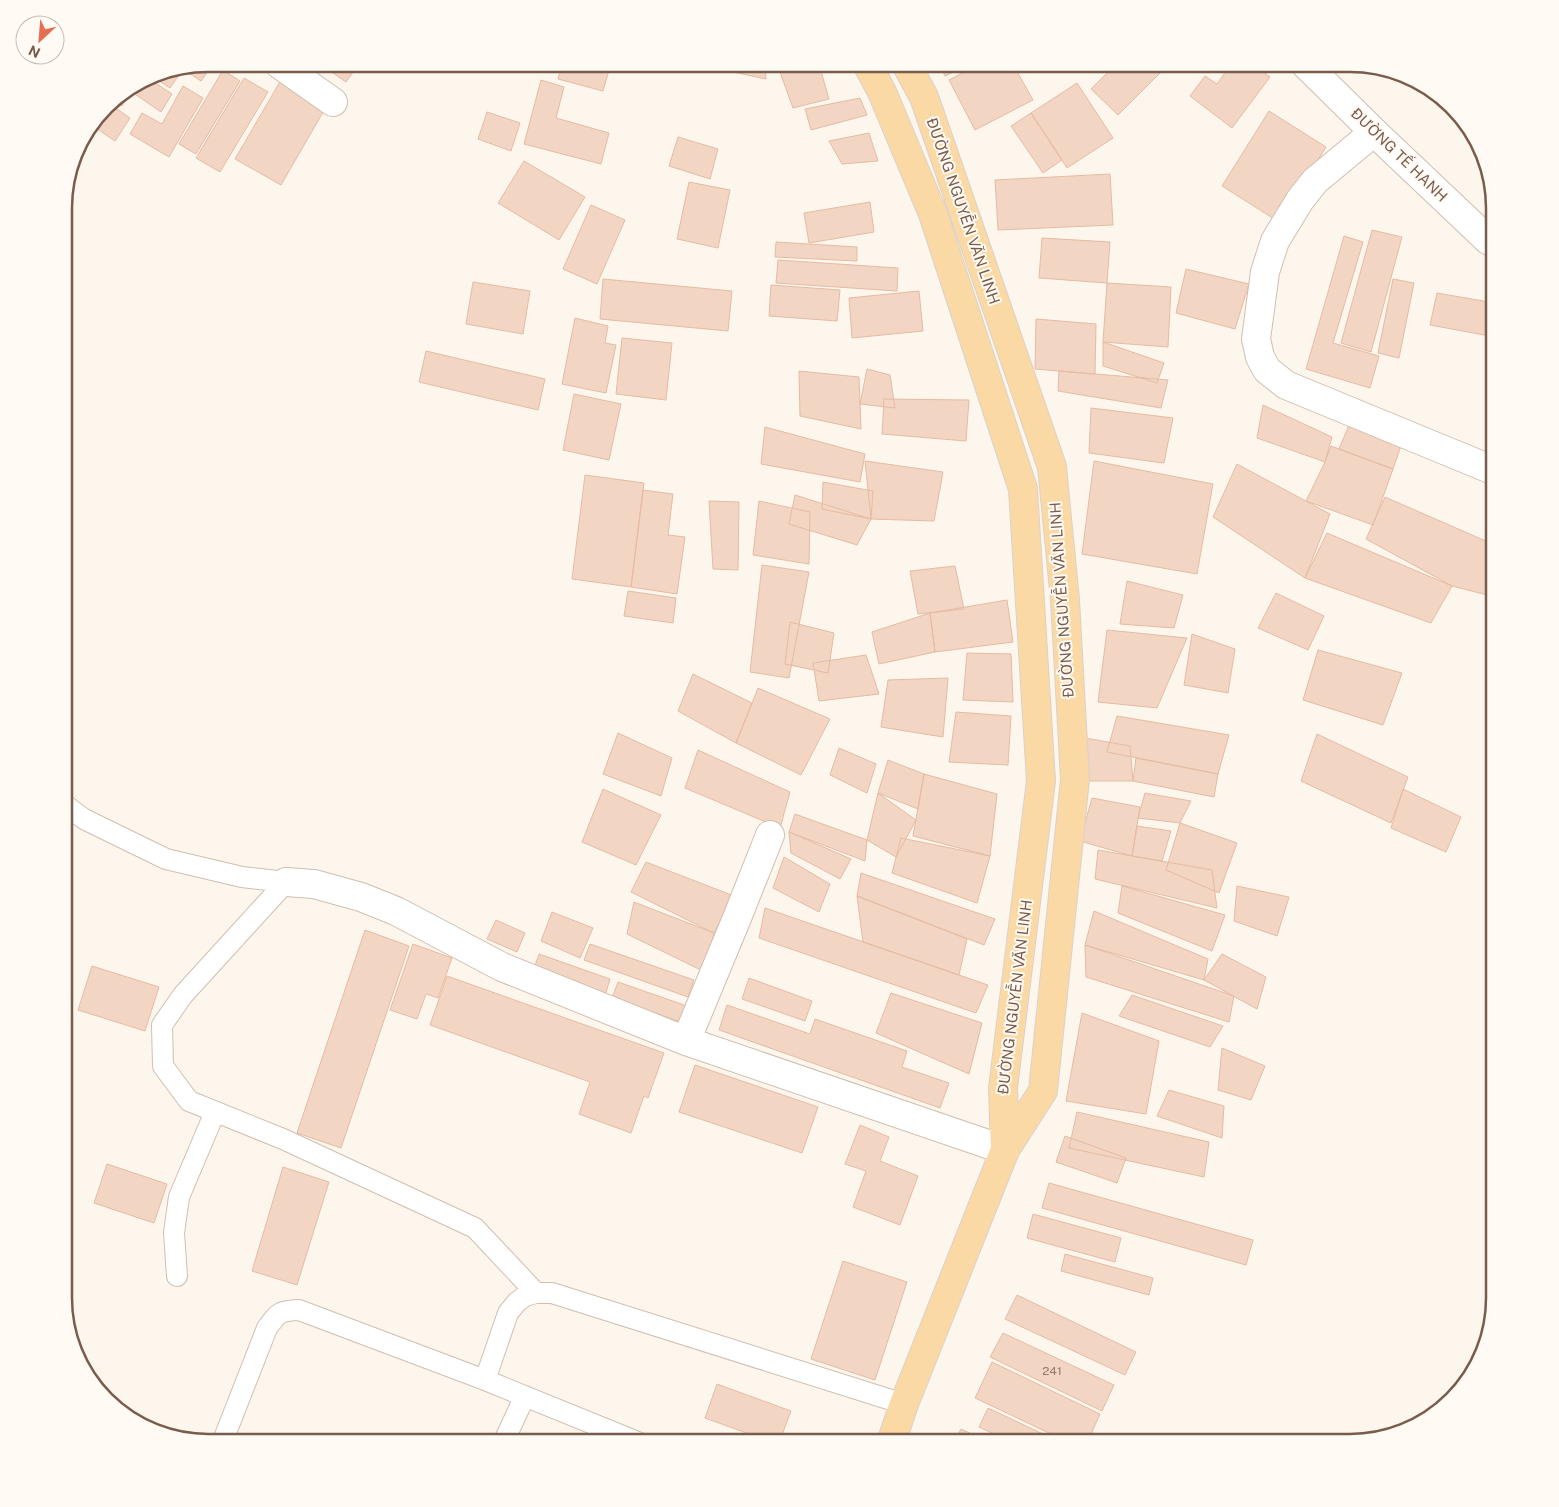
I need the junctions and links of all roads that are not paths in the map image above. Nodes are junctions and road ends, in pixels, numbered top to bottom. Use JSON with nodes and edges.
{"nodes":[{"id":1,"x":290,"y":72,"type":"edge"},
{"id":2,"x":872,"y":73,"type":"edge"},
{"id":3,"x":911,"y":73,"type":"edge"},
{"id":4,"x":1314,"y":73,"type":"edge"},
{"id":5,"x":333,"y":102,"type":"dead end"},
{"id":6,"x":1374,"y":132,"type":"junction"},
{"id":7,"x":1486,"y":238,"type":"edge"},
{"id":8,"x":1486,"y":467,"type":"edge"},
{"id":9,"x":72,"y":810,"type":"edge"},
{"id":10,"x":770,"y":835,"type":"dead end"},
{"id":11,"x":286,"y":882,"type":"junction"},
{"id":12,"x":686,"y":1041,"type":"junction"},
{"id":13,"x":215,"y":1112,"type":"junction"},
{"id":14,"x":1005,"y":1150,"type":"junction"},
{"id":15,"x":177,"y":1276,"type":"dead end"},
{"id":16,"x":536,"y":1293,"type":"junction"},
{"id":17,"x":485,"y":1380,"type":"junction"},
{"id":18,"x":525,"y":1396,"type":"junction"},
{"id":19,"x":904,"y":1404,"type":"junction"},
{"id":20,"x":225,"y":1434,"type":"edge"},
{"id":21,"x":507,"y":1434,"type":"edge"},
{"id":22,"x":618,"y":1434,"type":"edge"},
{"id":23,"x":894,"y":1434,"type":"edge"}],
"edges":[{"from":1,"to":5,"type":"street"},
{"from":2,"to":14,"type":"main road","name":"ĐƯỜNG NGUYỄN VĂN LINH"},
{"from":3,"to":14,"type":"main road","name":"ĐƯỜNG NGUYỄN VĂN LINH"},
{"from":4,"to":6,"type":"street","name":"ĐƯỜNG TẾ HANH"},
{"from":6,"to":7,"type":"street","name":"ĐƯỜNG TẾ HANH"},
{"from":6,"to":8,"type":"street"},
{"from":9,"to":11,"type":"lane"},
{"from":10,"to":12,"type":"street"},
{"from":11,"to":12,"type":"street"},
{"from":11,"to":13,"type":"lane"},
{"from":12,"to":14,"type":"street"},
{"from":13,"to":15,"type":"lane"},
{"from":13,"to":16,"type":"lane"},
{"from":14,"to":19,"type":"main road","name":"ĐƯỜNG NGUYỄN VĂN LINH"},
{"from":16,"to":17,"type":"lane"},
{"from":16,"to":19,"type":"lane"},
{"from":17,"to":18,"type":"lane"},
{"from":17,"to":20,"type":"lane"},
{"from":18,"to":21,"type":"lane"},
{"from":18,"to":22,"type":"lane"},
{"from":19,"to":23,"type":"main road","name":"ĐƯỜNG NGUYỄN VĂN LINH"}]}
